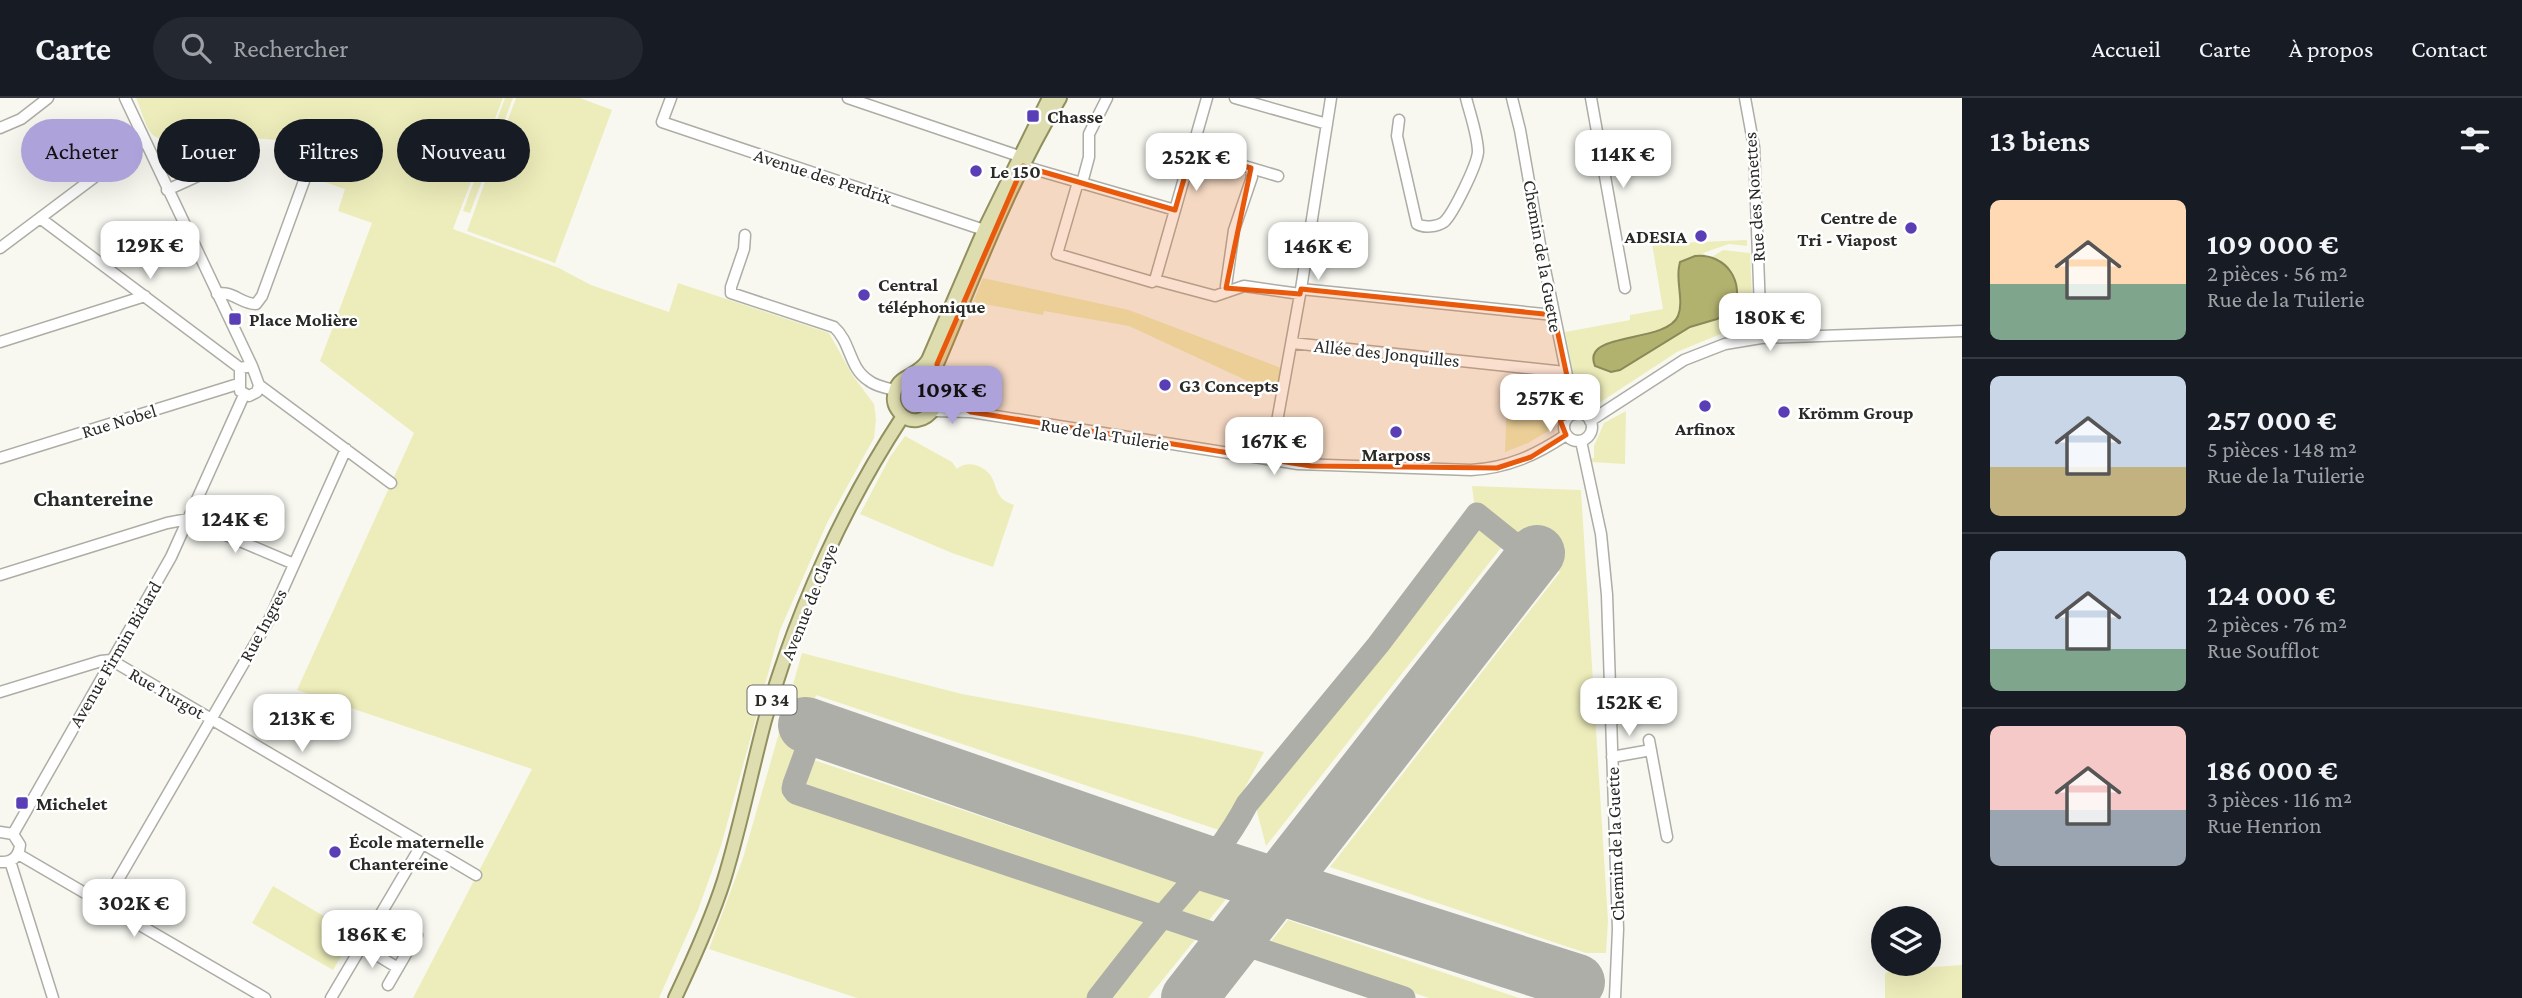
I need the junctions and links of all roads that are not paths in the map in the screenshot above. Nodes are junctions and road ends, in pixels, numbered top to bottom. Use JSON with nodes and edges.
{"nodes":[{"id":1,"x":48,"y":98,"type":"edge"},
{"id":2,"x":124,"y":98,"type":"edge"},
{"id":3,"x":671,"y":98,"type":"edge"},
{"id":4,"x":848,"y":98,"type":"edge"},
{"id":5,"x":1049,"y":98,"type":"edge"},
{"id":6,"x":1059,"y":98,"type":"edge"},
{"id":7,"x":1107,"y":98,"type":"edge"},
{"id":8,"x":1207,"y":98,"type":"edge"},
{"id":9,"x":1235,"y":98,"type":"edge"},
{"id":10,"x":1331,"y":98,"type":"edge"},
{"id":11,"x":1466,"y":98,"type":"edge"},
{"id":12,"x":1512,"y":98,"type":"edge"},
{"id":13,"x":1591,"y":98,"type":"edge"},
{"id":14,"x":1745,"y":98,"type":"edge"},
{"id":15,"x":1399,"y":120,"type":"dead end"},
{"id":16,"x":1327,"y":124,"type":"junction"},
{"id":17,"x":0,"y":128,"type":"edge"},
{"id":18,"x":144,"y":139,"type":"junction"},
{"id":19,"x":1192,"y":152,"type":"junction"},
{"id":20,"x":1021,"y":161,"type":"junction"},
{"id":21,"x":1251,"y":169,"type":"junction"},
{"id":22,"x":1278,"y":176,"type":"dead end"},
{"id":23,"x":185,"y":182,"type":"edge"},
{"id":24,"x":304,"y":182,"type":"edge"},
{"id":25,"x":1080,"y":183,"type":"junction"},
{"id":26,"x":167,"y":190,"type":"junction"},
{"id":27,"x":1175,"y":210,"type":"junction"},
{"id":28,"x":40,"y":218,"type":"junction"},
{"id":29,"x":984,"y":230,"type":"junction"},
{"id":30,"x":745,"y":235,"type":"dead end"},
{"id":31,"x":0,"y":248,"type":"edge"},
{"id":32,"x":1155,"y":280,"type":"junction"},
{"id":33,"x":1625,"y":288,"type":"dead end"},
{"id":34,"x":1227,"y":292,"type":"junction"},
{"id":35,"x":1301,"y":292,"type":"junction"},
{"id":36,"x":217,"y":294,"type":"junction"},
{"id":37,"x":145,"y":296,"type":"junction"},
{"id":38,"x":1554,"y":315,"type":"junction"},
{"id":39,"x":1962,"y":331,"type":"edge"},
{"id":40,"x":1761,"y":338,"type":"junction"},
{"id":41,"x":0,"y":342,"type":"edge"},
{"id":42,"x":1292,"y":343,"type":"junction"},
{"id":43,"x":245,"y":367,"type":"junction"},
{"id":44,"x":1565,"y":372,"type":"junction"},
{"id":45,"x":915,"y":374,"type":"junction"},
{"id":46,"x":238,"y":384,"type":"junction"},
{"id":47,"x":259,"y":385,"type":"junction"},
{"id":48,"x":936,"y":388,"type":"junction"},
{"id":49,"x":895,"y":390,"type":"junction"},
{"id":50,"x":244,"y":395,"type":"junction"},
{"id":51,"x":934,"y":411,"type":"junction"},
{"id":52,"x":971,"y":412,"type":"junction"},
{"id":53,"x":1575,"y":414,"type":"junction"},
{"id":54,"x":904,"y":416,"type":"junction"},
{"id":55,"x":1590,"y":421,"type":"junction"},
{"id":56,"x":1566,"y":435,"type":"junction"},
{"id":57,"x":1581,"y":441,"type":"junction"},
{"id":58,"x":346,"y":449,"type":"junction"},
{"id":59,"x":0,"y":458,"type":"edge"},
{"id":60,"x":1270,"y":460,"type":"junction"},
{"id":61,"x":391,"y":483,"type":"dead end"},
{"id":62,"x":188,"y":519,"type":"junction"},
{"id":63,"x":294,"y":564,"type":"junction"},
{"id":64,"x":0,"y":575,"type":"edge"},
{"id":65,"x":111,"y":660,"type":"junction"},
{"id":66,"x":0,"y":692,"type":"edge"},
{"id":67,"x":212,"y":719,"type":"junction"},
{"id":68,"x":1612,"y":757,"type":"junction"},
{"id":69,"x":0,"y":831,"type":"edge"},
{"id":70,"x":13,"y":834,"type":"junction"},
{"id":71,"x":1667,"y":837,"type":"dead end"},
{"id":72,"x":422,"y":844,"type":"junction"},
{"id":73,"x":18,"y":854,"type":"junction"},
{"id":74,"x":5,"y":862,"type":"edge"},
{"id":75,"x":477,"y":875,"type":"dead end"},
{"id":76,"x":104,"y":904,"type":"junction"},
{"id":77,"x":417,"y":935,"type":"dead end"},
{"id":78,"x":362,"y":946,"type":"junction"},
{"id":79,"x":398,"y":968,"type":"junction"},
{"id":80,"x":388,"y":985,"type":"dead end"},
{"id":81,"x":53,"y":998,"type":"edge"},
{"id":82,"x":265,"y":998,"type":"edge"},
{"id":83,"x":331,"y":998,"type":"edge"},
{"id":84,"x":675,"y":998,"type":"edge"},
{"id":85,"x":1615,"y":998,"type":"edge"}],
"edges":[{"from":1,"to":17,"type":"street"},
{"from":2,"to":18,"type":"street"},
{"from":3,"to":29,"type":"street","name":"Avenue des Perdrix"},
{"from":4,"to":20,"type":"street"},
{"from":5,"to":20,"type":"main road"},
{"from":6,"to":20,"type":"main road"},
{"from":7,"to":25,"type":"street"},
{"from":8,"to":19,"type":"street"},
{"from":9,"to":16,"type":"street"},
{"from":10,"to":16,"type":"street"},
{"from":11,"to":15,"type":"street"},
{"from":12,"to":38,"type":"street","name":"Chemin de la Guette"},
{"from":13,"to":33,"type":"street"},
{"from":14,"to":40,"type":"street","name":"Rue des Nonettes"},
{"from":16,"to":35,"type":"street"},
{"from":18,"to":26,"type":"street"},
{"from":18,"to":28,"type":"street"},
{"from":19,"to":21,"type":"street"},
{"from":19,"to":27,"type":"street"},
{"from":20,"to":25,"type":"street"},
{"from":20,"to":29,"type":"main road"},
{"from":20,"to":48,"type":"main road"},
{"from":21,"to":22,"type":"street"},
{"from":21,"to":34,"type":"street"},
{"from":23,"to":26,"type":"street"},
{"from":24,"to":36,"type":"street"},
{"from":25,"to":27,"type":"street"},
{"from":25,"to":32,"type":"street"},
{"from":26,"to":36,"type":"street"},
{"from":27,"to":32,"type":"street"},
{"from":28,"to":31,"type":"street"},
{"from":28,"to":37,"type":"street"},
{"from":29,"to":45,"type":"main road"},
{"from":30,"to":49,"type":"street"},
{"from":32,"to":34,"type":"street"},
{"from":34,"to":35,"type":"street"},
{"from":35,"to":38,"type":"street"},
{"from":35,"to":42,"type":"street"},
{"from":36,"to":43,"type":"street"},
{"from":37,"to":41,"type":"street"},
{"from":37,"to":43,"type":"street"},
{"from":38,"to":44,"type":"street","name":"Chemin de la Guette"},
{"from":39,"to":40,"type":"street"},
{"from":40,"to":55,"type":"street"},
{"from":42,"to":44,"type":"street","name":"Allée des Jonquilles"},
{"from":42,"to":60,"type":"street"},
{"from":43,"to":46,"type":"street"},
{"from":43,"to":47,"type":"street"},
{"from":44,"to":53,"type":"street","name":"Chemin de la Guette"},
{"from":45,"to":48,"type":"main road"},
{"from":45,"to":49,"type":"main road"},
{"from":46,"to":50,"type":"street"},
{"from":46,"to":59,"type":"street","name":"Rue Nobel"},
{"from":47,"to":50,"type":"street"},
{"from":47,"to":58,"type":"street"},
{"from":48,"to":51,"type":"main road"},
{"from":48,"to":52,"type":"street","name":"Rue de la Tuilerie"},
{"from":49,"to":54,"type":"main road"},
{"from":50,"to":62,"type":"street","name":"Avenue Firmin Bidard"},
{"from":51,"to":52,"type":"street","name":"Rue de la Tuilerie"},
{"from":51,"to":54,"type":"main road"},
{"from":52,"to":60,"type":"street","name":"Rue de la Tuilerie"},
{"from":53,"to":55,"type":"street"},
{"from":53,"to":56,"type":"street"},
{"from":54,"to":84,"type":"main road","name":"Avenue de Claye","number":"D 34"},
{"from":55,"to":57,"type":"street"},
{"from":56,"to":57,"type":"street"},
{"from":56,"to":60,"type":"street","name":"Rue de la Tuilerie"},
{"from":57,"to":68,"type":"street","name":"Chemin de la Guette"},
{"from":58,"to":61,"type":"street"},
{"from":58,"to":63,"type":"street","name":"Rue Ingres"},
{"from":62,"to":63,"type":"street"},
{"from":62,"to":64,"type":"street"},
{"from":62,"to":65,"type":"street","name":"Avenue Firmin Bidard"},
{"from":63,"to":67,"type":"street","name":"Rue Ingres"},
{"from":65,"to":66,"type":"street"},
{"from":65,"to":67,"type":"street","name":"Rue Turgot"},
{"from":65,"to":70,"type":"street","name":"Avenue Firmin Bidard"},
{"from":67,"to":72,"type":"street","name":"Rue Turgot"},
{"from":67,"to":76,"type":"street","name":"Rue Ingres"},
{"from":68,"to":71,"type":"street"},
{"from":68,"to":85,"type":"street","name":"Chemin de la Guette"},
{"from":69,"to":70,"type":"street"},
{"from":70,"to":73,"type":"street"},
{"from":72,"to":75,"type":"street","name":"Rue Turgot"},
{"from":72,"to":78,"type":"street"},
{"from":73,"to":74,"type":"street"},
{"from":73,"to":76,"type":"street"},
{"from":74,"to":81,"type":"street"},
{"from":76,"to":82,"type":"street"},
{"from":77,"to":79,"type":"street"},
{"from":78,"to":79,"type":"street"},
{"from":78,"to":83,"type":"street"},
{"from":79,"to":80,"type":"street"}]}
